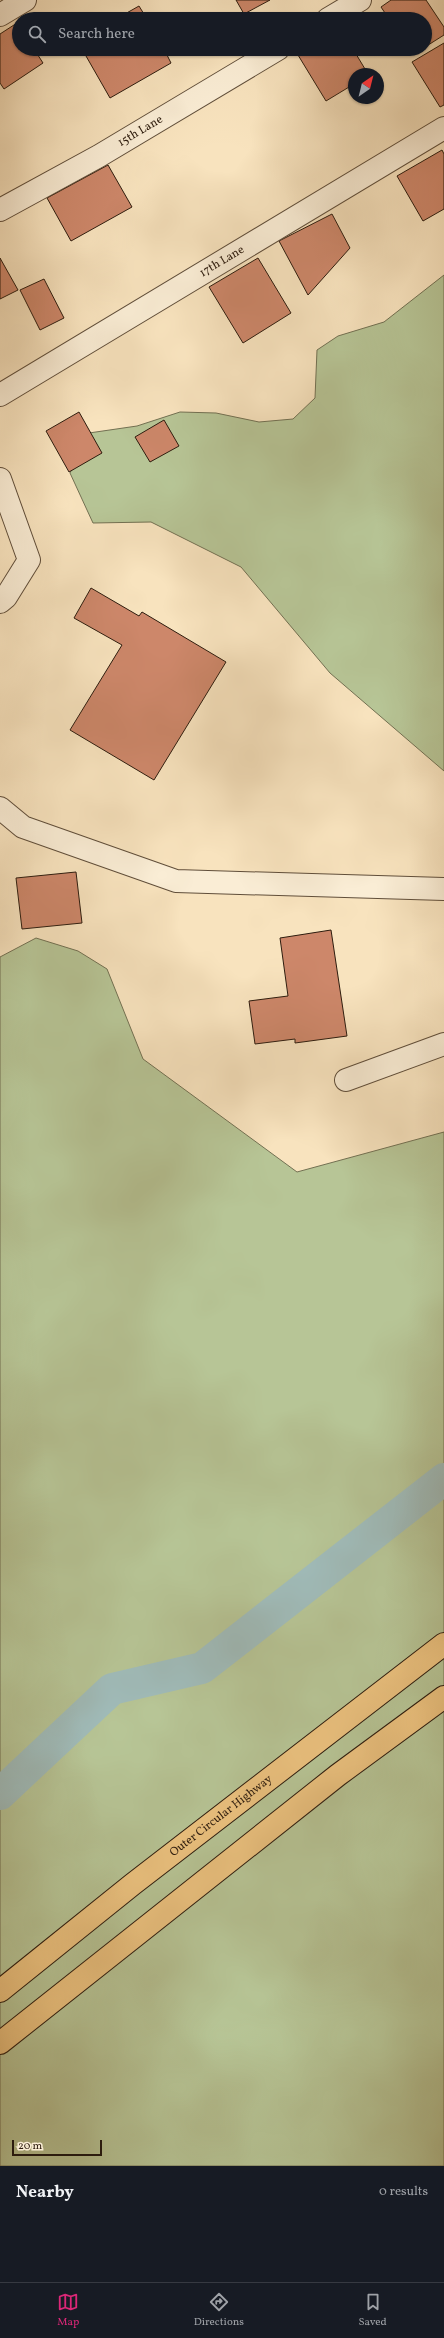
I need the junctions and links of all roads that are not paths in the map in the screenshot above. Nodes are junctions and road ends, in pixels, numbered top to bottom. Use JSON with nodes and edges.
{"nodes":[{"id":1,"x":25,"y":0,"type":"edge"},
{"id":2,"x":360,"y":0,"type":"edge"},
{"id":3,"x":340,"y":12,"type":"edge"},
{"id":4,"x":0,"y":15,"type":"edge"},
{"id":5,"x":266,"y":56,"type":"edge"},
{"id":6,"x":444,"y":128,"type":"edge"},
{"id":7,"x":0,"y":210,"type":"edge"},
{"id":8,"x":0,"y":395,"type":"edge"},
{"id":9,"x":0,"y":479,"type":"edge"},
{"id":10,"x":0,"y":602,"type":"edge"},
{"id":11,"x":0,"y":808,"type":"edge"},
{"id":12,"x":444,"y":889,"type":"edge"},
{"id":13,"x":444,"y":1044,"type":"edge"},
{"id":14,"x":346,"y":1080,"type":"dead end"},
{"id":15,"x":444,"y":1644,"type":"edge"},
{"id":16,"x":444,"y":1696,"type":"edge"},
{"id":17,"x":0,"y":1990,"type":"edge"},
{"id":18,"x":0,"y":2043,"type":"edge"}],
"edges":[{"from":1,"to":4,"type":"street"},
{"from":2,"to":3,"type":"street"},
{"from":5,"to":7,"type":"street","name":"15th Lane"},
{"from":6,"to":8,"type":"street","name":"17th Lane"},
{"from":9,"to":10,"type":"street"},
{"from":11,"to":12,"type":"street"},
{"from":13,"to":14,"type":"street"},
{"from":15,"to":17,"type":"highway","name":"Outer Circular Highway"},
{"from":16,"to":18,"type":"highway"}]}
